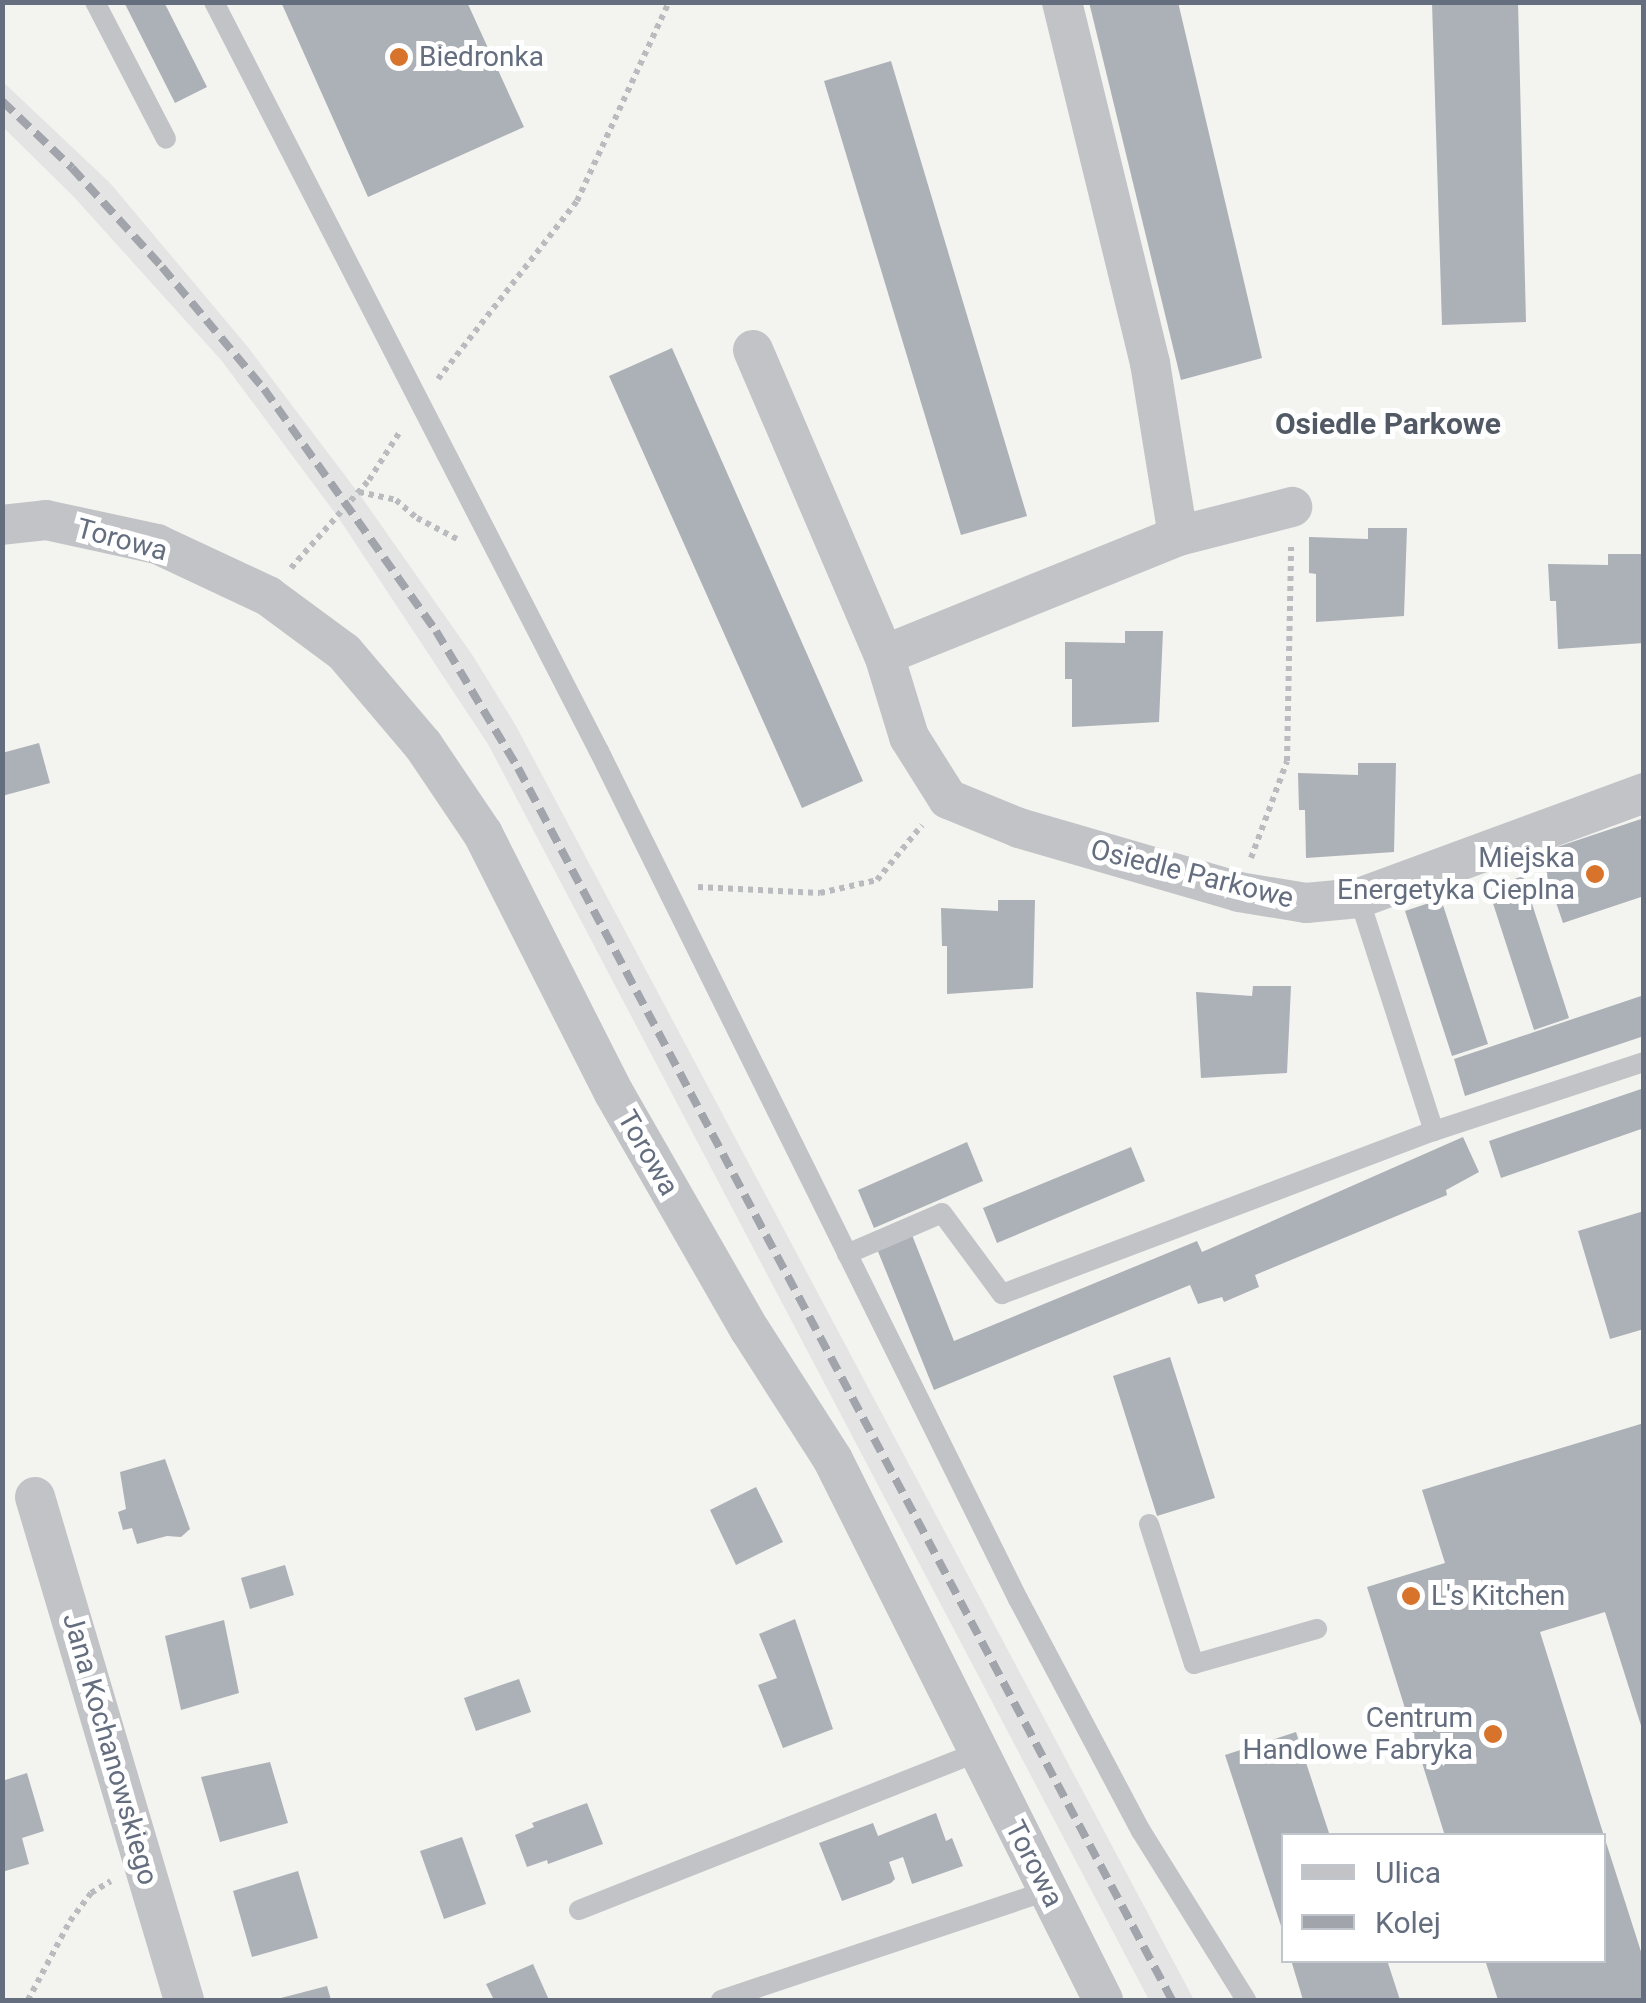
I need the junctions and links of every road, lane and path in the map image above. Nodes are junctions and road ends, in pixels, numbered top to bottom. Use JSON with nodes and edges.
{"nodes":[{"id":1,"x":96,"y":2,"type":"edge"},
{"id":2,"x":214,"y":2,"type":"edge"},
{"id":3,"x":669,"y":2,"type":"edge"},
{"id":4,"x":1062,"y":2,"type":"edge"},
{"id":5,"x":166,"y":139,"type":"dead end"},
{"id":6,"x":753,"y":350,"type":"dead end"},
{"id":7,"x":418,"y":404,"type":"junction"},
{"id":8,"x":358,"y":492,"type":"junction"},
{"id":9,"x":1292,"y":507,"type":"joint"},
{"id":10,"x":2,"y":524,"type":"edge"},
{"id":11,"x":1178,"y":536,"type":"junction"},
{"id":12,"x":502,"y":564,"type":"junction"},
{"id":13,"x":268,"y":596,"type":"junction"},
{"id":14,"x":884,"y":655,"type":"junction"},
{"id":15,"x":1644,"y":793,"type":"edge"},
{"id":16,"x":948,"y":799,"type":"junction"},
{"id":17,"x":666,"y":887,"type":"junction"},
{"id":18,"x":1239,"y":892,"type":"junction"},
{"id":19,"x":1359,"y":898,"type":"junction"},
{"id":20,"x":1644,"y":1062,"type":"edge"},
{"id":21,"x":1434,"y":1132,"type":"junction"},
{"id":22,"x":846,"y":1254,"type":"junction"},
{"id":23,"x":35,"y":1497,"type":"dead end"},
{"id":24,"x":1149,"y":1524,"type":"dead end"},
{"id":25,"x":1317,"y":1629,"type":"dead end"},
{"id":26,"x":976,"y":1753,"type":"junction"},
{"id":27,"x":146,"y":1870,"type":"junction"},
{"id":28,"x":1047,"y":1891,"type":"junction"},
{"id":29,"x":578,"y":1910,"type":"dead end"},
{"id":30,"x":28,"y":2000,"type":"edge"},
{"id":31,"x":184,"y":2000,"type":"edge"},
{"id":32,"x":721,"y":2000,"type":"edge"},
{"id":33,"x":1103,"y":2000,"type":"edge"},
{"id":34,"x":1246,"y":2000,"type":"edge"}],
"edges":[{"from":1,"to":5,"type":"lane"},
{"from":2,"to":7,"type":"lane"},
{"from":3,"to":7,"type":"path"},
{"from":4,"to":11,"type":"street"},
{"from":6,"to":14,"type":"street"},
{"from":7,"to":8,"type":"path"},
{"from":7,"to":12,"type":"lane"},
{"from":8,"to":12,"type":"path"},
{"from":8,"to":13,"type":"path"},
{"from":9,"to":11,"type":"street"},
{"from":9,"to":18,"type":"path"},
{"from":10,"to":13,"type":"street","name":"Torowa"},
{"from":11,"to":14,"type":"street"},
{"from":12,"to":17,"type":"lane"},
{"from":13,"to":26,"type":"street","name":"Torowa"},
{"from":14,"to":16,"type":"street"},
{"from":15,"to":19,"type":"street","name":"Osiedle Parkowe"},
{"from":16,"to":17,"type":"path"},
{"from":16,"to":18,"type":"street","name":"Osiedle Parkowe"},
{"from":17,"to":22,"type":"lane"},
{"from":18,"to":19,"type":"street","name":"Osiedle Parkowe"},
{"from":19,"to":21,"type":"lane"},
{"from":20,"to":21,"type":"lane"},
{"from":21,"to":22,"type":"lane"},
{"from":22,"to":34,"type":"lane"},
{"from":23,"to":27,"type":"street","name":"Jana Kochanowskiego"},
{"from":24,"to":25,"type":"lane"},
{"from":26,"to":28,"type":"street","name":"Torowa"},
{"from":26,"to":29,"type":"lane"},
{"from":27,"to":30,"type":"path"},
{"from":27,"to":31,"type":"street","name":"Jana Kochanowskiego"},
{"from":28,"to":32,"type":"lane"},
{"from":28,"to":33,"type":"street","name":"Torowa"}]}
